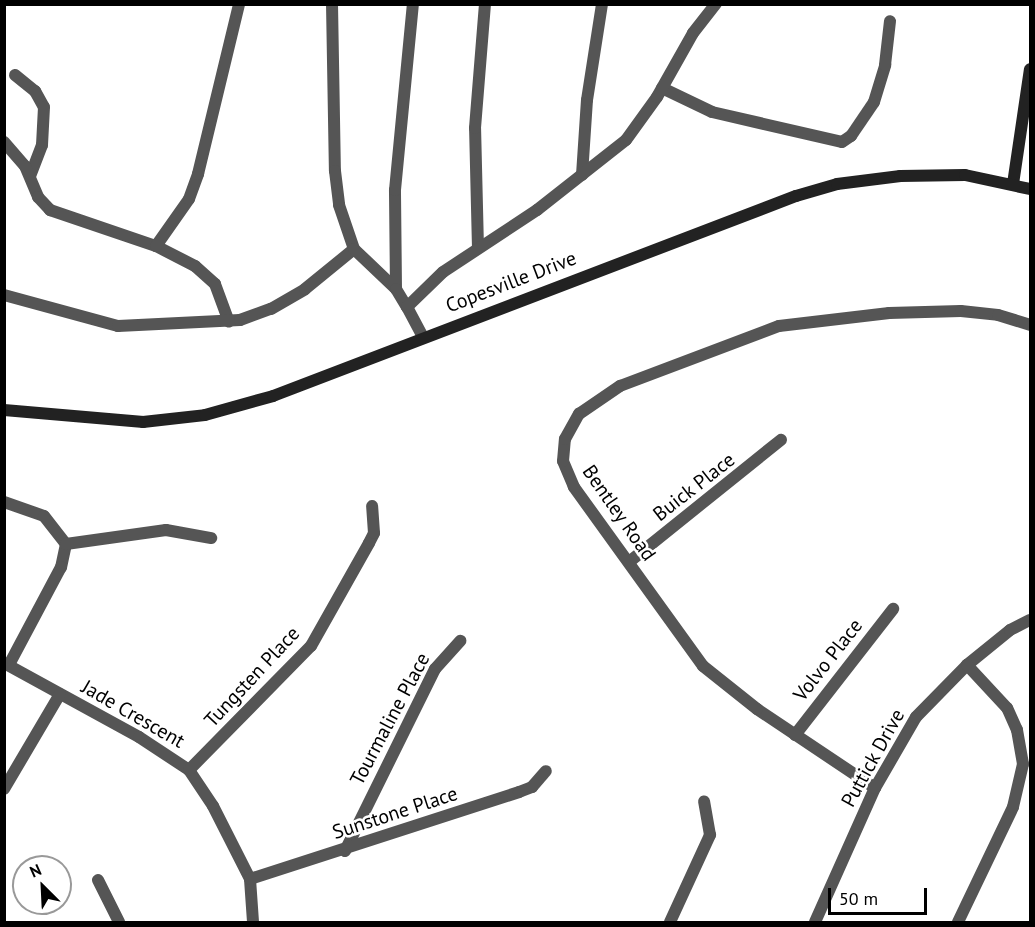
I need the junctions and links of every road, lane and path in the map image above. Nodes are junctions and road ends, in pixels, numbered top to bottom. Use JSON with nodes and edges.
{"nodes":[{"id":1,"x":239,"y":4,"type":"edge"},
{"id":2,"x":332,"y":4,"type":"edge"},
{"id":3,"x":413,"y":4,"type":"edge"},
{"id":4,"x":485,"y":4,"type":"edge"},
{"id":5,"x":602,"y":4,"type":"edge"},
{"id":6,"x":716,"y":4,"type":"edge"},
{"id":7,"x":890,"y":21,"type":"dead end"},
{"id":8,"x":1030,"y":69,"type":"edge"},
{"id":9,"x":15,"y":75,"type":"dead end"},
{"id":10,"x":662,"y":88,"type":"junction"},
{"id":11,"x":4,"y":142,"type":"edge"},
{"id":12,"x":582,"y":175,"type":"junction"},
{"id":13,"x":30,"y":176,"type":"junction"},
{"id":14,"x":1013,"y":184,"type":"junction"},
{"id":15,"x":1030,"y":189,"type":"edge"},
{"id":16,"x":156,"y":246,"type":"junction"},
{"id":17,"x":478,"y":248,"type":"junction"},
{"id":18,"x":354,"y":249,"type":"junction"},
{"id":19,"x":396,"y":289,"type":"junction"},
{"id":20,"x":4,"y":295,"type":"edge"},
{"id":21,"x":407,"y":307,"type":"junction"},
{"id":22,"x":229,"y":321,"type":"junction"},
{"id":23,"x":1030,"y":325,"type":"edge"},
{"id":24,"x":423,"y":337,"type":"junction"},
{"id":25,"x":4,"y":410,"type":"edge"},
{"id":26,"x":781,"y":440,"type":"dead end"},
{"id":27,"x":4,"y":502,"type":"edge"},
{"id":28,"x":372,"y":506,"type":"dead end"},
{"id":29,"x":211,"y":538,"type":"dead end"},
{"id":30,"x":66,"y":544,"type":"junction"},
{"id":31,"x":629,"y":562,"type":"junction"},
{"id":32,"x":893,"y":609,"type":"dead end"},
{"id":33,"x":1030,"y":620,"type":"edge"},
{"id":34,"x":460,"y":641,"type":"dead end"},
{"id":35,"x":7,"y":664,"type":"edge"},
{"id":36,"x":967,"y":665,"type":"junction"},
{"id":37,"x":60,"y":694,"type":"junction"},
{"id":38,"x":795,"y":735,"type":"junction"},
{"id":39,"x":189,"y":770,"type":"junction"},
{"id":40,"x":546,"y":771,"type":"dead end"},
{"id":41,"x":875,"y":788,"type":"junction"},
{"id":42,"x":4,"y":789,"type":"edge"},
{"id":43,"x":704,"y":802,"type":"dead end"},
{"id":44,"x":345,"y":851,"type":"junction"},
{"id":45,"x":250,"y":879,"type":"junction"},
{"id":46,"x":98,"y":880,"type":"dead end"},
{"id":47,"x":119,"y":922,"type":"edge"},
{"id":48,"x":253,"y":922,"type":"edge"},
{"id":49,"x":670,"y":922,"type":"edge"},
{"id":50,"x":815,"y":922,"type":"edge"},
{"id":51,"x":958,"y":922,"type":"edge"}],
"edges":[{"from":1,"to":16,"type":"street"},
{"from":2,"to":18,"type":"street"},
{"from":3,"to":19,"type":"street"},
{"from":4,"to":17,"type":"street"},
{"from":5,"to":12,"type":"street"},
{"from":6,"to":10,"type":"street"},
{"from":7,"to":10,"type":"street"},
{"from":8,"to":14,"type":"street"},
{"from":9,"to":13,"type":"street"},
{"from":10,"to":12,"type":"street"},
{"from":11,"to":13,"type":"street"},
{"from":12,"to":17,"type":"street"},
{"from":13,"to":16,"type":"street"},
{"from":14,"to":15,"type":"street","name":"Copesville Drive"},
{"from":14,"to":24,"type":"street","name":"Copesville Drive"},
{"from":16,"to":22,"type":"street"},
{"from":17,"to":21,"type":"street"},
{"from":18,"to":19,"type":"street"},
{"from":18,"to":22,"type":"street"},
{"from":19,"to":21,"type":"street"},
{"from":20,"to":22,"type":"street"},
{"from":21,"to":24,"type":"street"},
{"from":23,"to":31,"type":"street","name":"Bentley Road"},
{"from":24,"to":25,"type":"street","name":"Copesville Drive"},
{"from":26,"to":31,"type":"street","name":"Buick Place"},
{"from":27,"to":30,"type":"street"},
{"from":28,"to":39,"type":"street","name":"Tungsten Place"},
{"from":29,"to":30,"type":"street"},
{"from":30,"to":35,"type":"street"},
{"from":31,"to":38,"type":"street","name":"Bentley Road"},
{"from":32,"to":38,"type":"street","name":"Volvo Place"},
{"from":33,"to":36,"type":"street","name":"Puttick Drive"},
{"from":34,"to":44,"type":"street","name":"Tourmaline Place"},
{"from":35,"to":37,"type":"street","name":"Jade Crescent"},
{"from":36,"to":41,"type":"street","name":"Puttick Drive"},
{"from":36,"to":51,"type":"street"},
{"from":37,"to":39,"type":"street","name":"Jade Crescent"},
{"from":37,"to":42,"type":"street"},
{"from":38,"to":41,"type":"street","name":"Bentley Road"},
{"from":39,"to":45,"type":"street","name":"Jade Crescent"},
{"from":40,"to":44,"type":"street","name":"Sunstone Place"},
{"from":41,"to":50,"type":"street","name":"Puttick Drive"},
{"from":43,"to":49,"type":"street"},
{"from":44,"to":45,"type":"street","name":"Sunstone Place"},
{"from":45,"to":48,"type":"street","name":"Jade Crescent"},
{"from":46,"to":47,"type":"street"}]}
